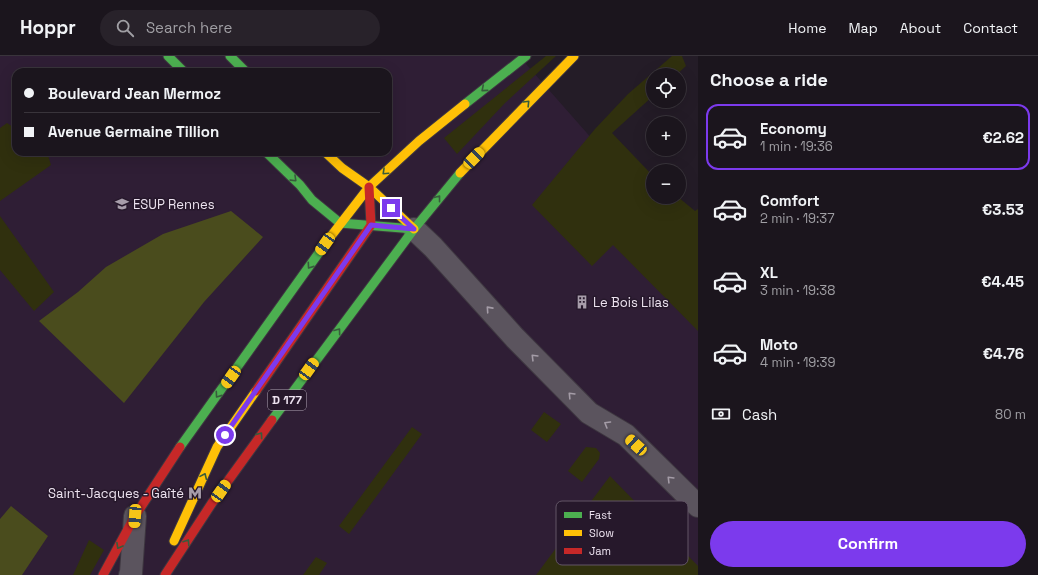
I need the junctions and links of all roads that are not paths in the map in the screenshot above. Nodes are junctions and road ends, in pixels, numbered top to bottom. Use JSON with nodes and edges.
{"nodes":[{"id":1,"x":168,"y":56,"type":"edge"},
{"id":2,"x":230,"y":56,"type":"edge"},
{"id":3,"x":526,"y":56,"type":"edge"},
{"id":4,"x":574,"y":56,"type":"edge"},
{"id":5,"x":180,"y":68,"type":"edge"},
{"id":6,"x":242,"y":68,"type":"edge"},
{"id":7,"x":270,"y":156,"type":"edge"},
{"id":8,"x":330,"y":156,"type":"edge"},
{"id":9,"x":369,"y":187,"type":"junction"},
{"id":10,"x":340,"y":223,"type":"junction"},
{"id":11,"x":371,"y":225,"type":"junction"},
{"id":12,"x":414,"y":229,"type":"junction"},
{"id":13,"x":698,"y":506,"type":"edge"},
{"id":14,"x":135,"y":516,"type":"junction"},
{"id":15,"x":102,"y":575,"type":"edge"},
{"id":16,"x":130,"y":575,"type":"edge"},
{"id":17,"x":159,"y":575,"type":"edge"},
{"id":18,"x":165,"y":575,"type":"edge"}],
"edges":[{"from":1,"to":5,"type":"main road"},
{"from":2,"to":6,"type":"main road"},
{"from":3,"to":9,"type":"main road","one_way":true},
{"from":12,"to":4,"type":"main road","one_way":true},
{"from":7,"to":10,"type":"main road","one_way":true},
{"from":8,"to":9,"type":"main road"},
{"from":9,"to":10,"type":"main road"},
{"from":9,"to":11,"type":"main road"},
{"from":9,"to":12,"type":"main road"},
{"from":10,"to":11,"type":"main road"},
{"from":10,"to":14,"type":"main road","one_way":true},
{"from":11,"to":12,"type":"main road"},
{"from":17,"to":11,"type":"main road","number":"D 177","one_way":true},
{"from":13,"to":12,"type":"street","one_way":true},
{"from":18,"to":12,"type":"main road","number":"D 177","one_way":true},
{"from":14,"to":15,"type":"main road","one_way":true},
{"from":14,"to":16,"type":"street"}]}
